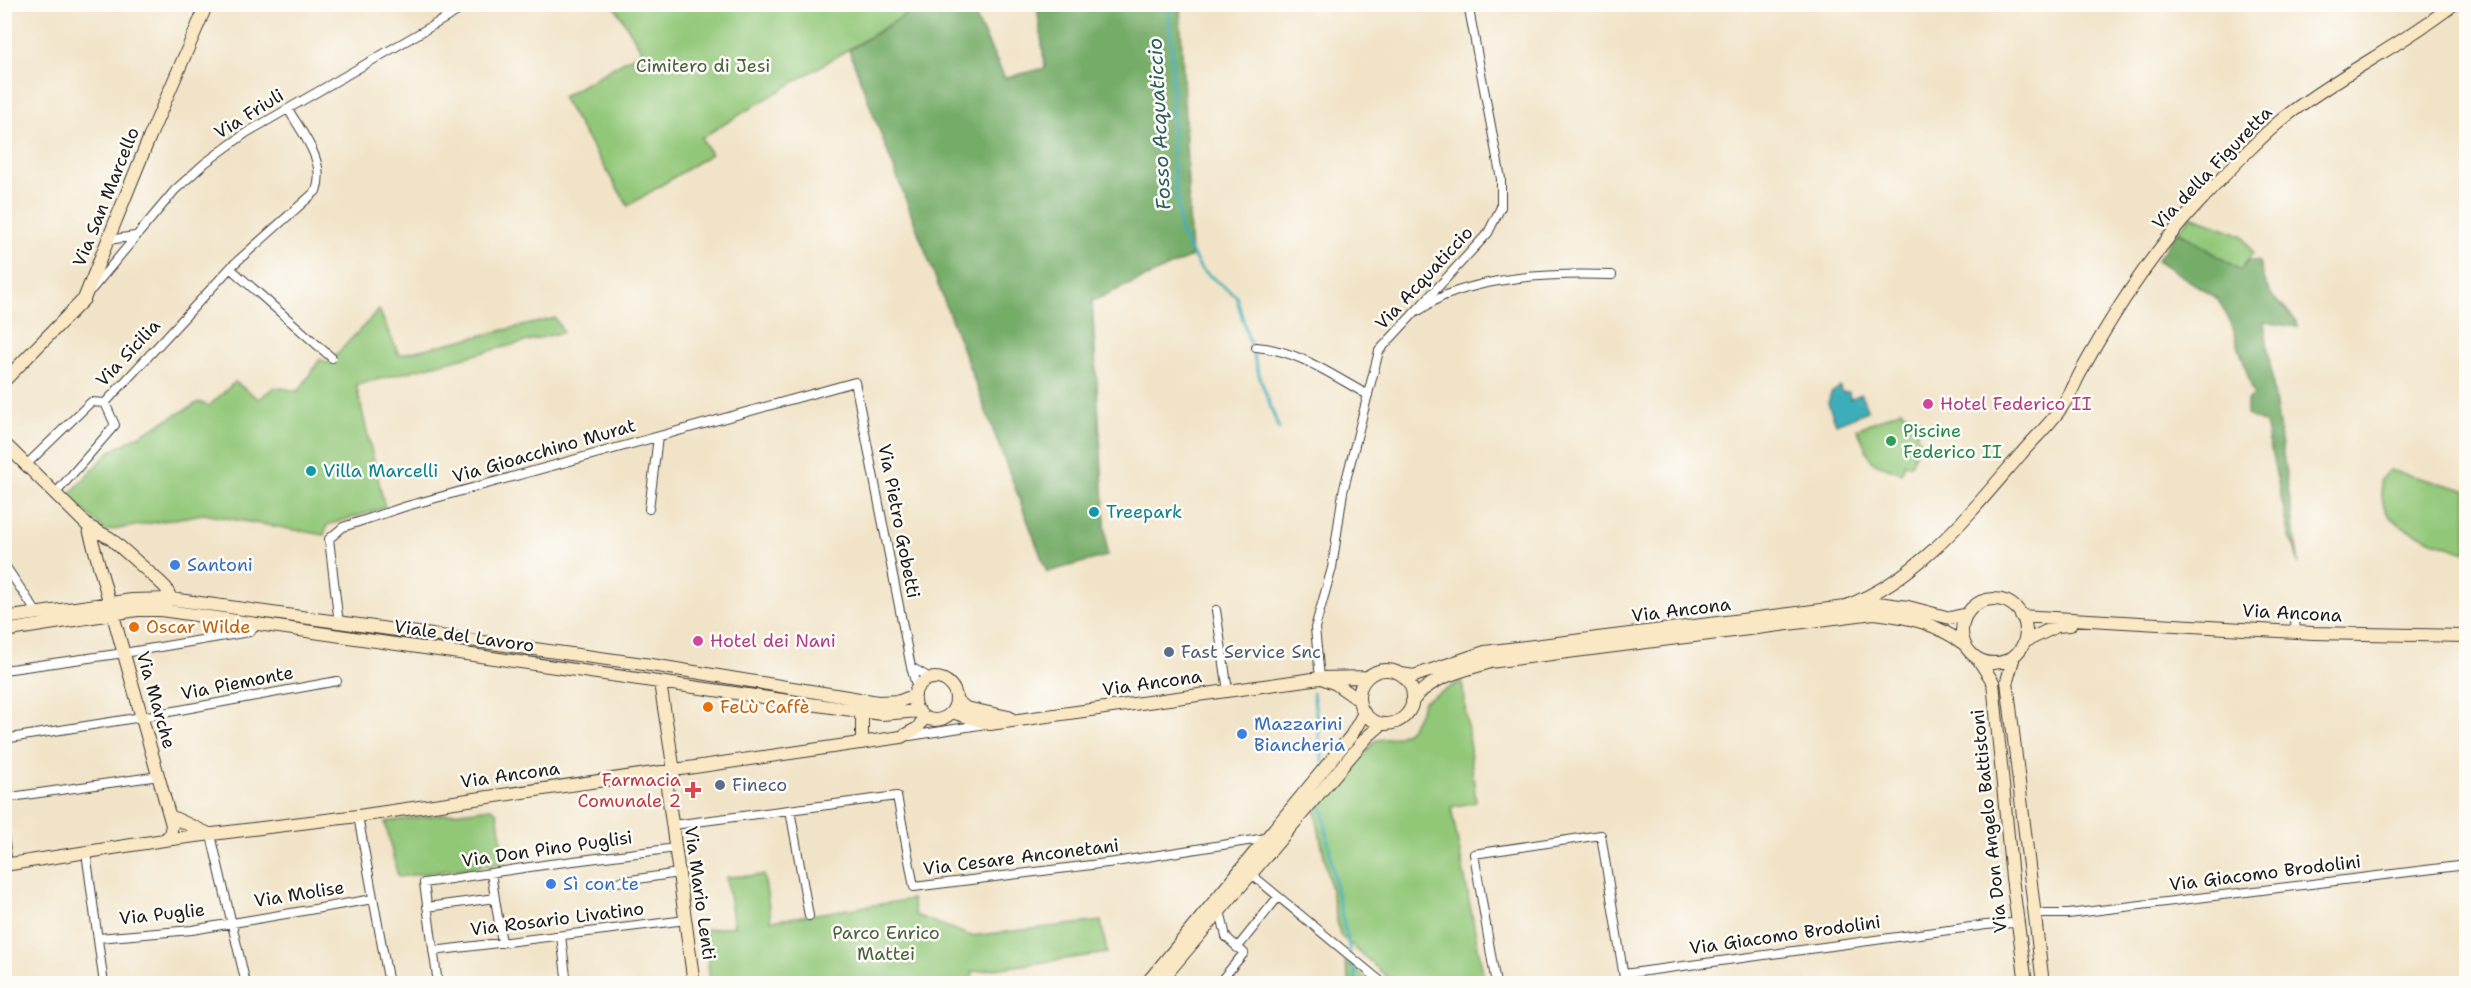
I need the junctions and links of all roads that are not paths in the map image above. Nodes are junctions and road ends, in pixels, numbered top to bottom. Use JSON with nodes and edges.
{"nodes":[{"id":1,"x":207,"y":4,"type":"edge"},
{"id":2,"x":470,"y":4,"type":"edge"},
{"id":3,"x":1468,"y":4,"type":"edge"},
{"id":4,"x":2454,"y":4,"type":"edge"},
{"id":5,"x":2441,"y":9,"type":"edge"},
{"id":6,"x":288,"y":108,"type":"junction"},
{"id":7,"x":135,"y":236,"type":"junction"},
{"id":8,"x":108,"y":240,"type":"junction"},
{"id":9,"x":230,"y":268,"type":"junction"},
{"id":10,"x":1612,"y":275,"type":"dead end"},
{"id":11,"x":84,"y":299,"type":"junction"},
{"id":12,"x":1412,"y":314,"type":"junction"},
{"id":13,"x":1256,"y":347,"type":"dead end"},
{"id":14,"x":332,"y":358,"type":"dead end"},
{"id":15,"x":6,"y":381,"type":"edge"},
{"id":16,"x":855,"y":382,"type":"joint"},
{"id":17,"x":1368,"y":395,"type":"junction"},
{"id":18,"x":105,"y":403,"type":"junction"},
{"id":19,"x":658,"y":437,"type":"junction"},
{"id":20,"x":4,"y":443,"type":"edge"},
{"id":21,"x":26,"y":465,"type":"junction"},
{"id":22,"x":55,"y":494,"type":"junction"},
{"id":23,"x":649,"y":508,"type":"dead end"},
{"id":24,"x":88,"y":526,"type":"junction"},
{"id":25,"x":4,"y":564,"type":"edge"},
{"id":26,"x":171,"y":599,"type":"junction"},
{"id":27,"x":1846,"y":606,"type":"junction"},
{"id":28,"x":112,"y":609,"type":"junction"},
{"id":29,"x":1216,"y":610,"type":"dead end"},
{"id":30,"x":37,"y":613,"type":"junction"},
{"id":31,"x":1967,"y":614,"type":"junction"},
{"id":32,"x":2021,"y":616,"type":"junction"},
{"id":33,"x":4,"y":618,"type":"edge"},
{"id":34,"x":2116,"y":621,"type":"junction"},
{"id":35,"x":259,"y":624,"type":"junction"},
{"id":36,"x":339,"y":624,"type":"junction"},
{"id":37,"x":4,"y":631,"type":"edge"},
{"id":38,"x":2466,"y":636,"type":"edge"},
{"id":39,"x":2024,"y":642,"type":"junction"},
{"id":40,"x":1964,"y":644,"type":"junction"},
{"id":41,"x":124,"y":653,"type":"junction"},
{"id":42,"x":2014,"y":656,"type":"junction"},
{"id":43,"x":1978,"y":659,"type":"junction"},
{"id":44,"x":911,"y":667,"type":"junction"},
{"id":45,"x":4,"y":670,"type":"edge"},
{"id":46,"x":1401,"y":674,"type":"junction"},
{"id":47,"x":1367,"y":677,"type":"junction"},
{"id":48,"x":930,"y":678,"type":"junction"},
{"id":49,"x":1320,"y":678,"type":"junction"},
{"id":50,"x":337,"y":681,"type":"dead end"},
{"id":51,"x":660,"y":683,"type":"junction"},
{"id":52,"x":1228,"y":691,"type":"junction"},
{"id":53,"x":916,"y":692,"type":"junction"},
{"id":54,"x":1359,"y":700,"type":"junction"},
{"id":55,"x":1412,"y":702,"type":"junction"},
{"id":56,"x":954,"y":706,"type":"junction"},
{"id":57,"x":859,"y":711,"type":"junction"},
{"id":58,"x":1364,"y":713,"type":"junction"},
{"id":59,"x":922,"y":714,"type":"junction"},
{"id":60,"x":142,"y":717,"type":"junction"},
{"id":61,"x":1016,"y":719,"type":"junction"},
{"id":62,"x":990,"y":724,"type":"junction"},
{"id":63,"x":1382,"y":724,"type":"junction"},
{"id":64,"x":901,"y":737,"type":"junction"},
{"id":65,"x":4,"y":739,"type":"edge"},
{"id":66,"x":862,"y":743,"type":"junction"},
{"id":67,"x":669,"y":771,"type":"junction"},
{"id":68,"x":159,"y":776,"type":"junction"},
{"id":69,"x":4,"y":798,"type":"edge"},
{"id":70,"x":790,"y":810,"type":"junction"},
{"id":71,"x":170,"y":816,"type":"junction"},
{"id":72,"x":358,"y":816,"type":"junction"},
{"id":73,"x":673,"y":825,"type":"junction"},
{"id":74,"x":211,"y":834,"type":"junction"},
{"id":75,"x":4,"y":837,"type":"edge"},
{"id":76,"x":1269,"y":838,"type":"junction"},
{"id":77,"x":164,"y":840,"type":"junction"},
{"id":78,"x":676,"y":848,"type":"junction"},
{"id":79,"x":86,"y":852,"type":"junction"},
{"id":80,"x":7,"y":865,"type":"edge"},
{"id":81,"x":2466,"y":865,"type":"edge"},
{"id":82,"x":491,"y":873,"type":"junction"},
{"id":83,"x":679,"y":873,"type":"junction"},
{"id":84,"x":1251,"y":874,"type":"junction"},
{"id":85,"x":610,"y":883,"type":"dead end"},
{"id":86,"x":1278,"y":897,"type":"junction"},
{"id":87,"x":495,"y":898,"type":"junction"},
{"id":88,"x":373,"y":900,"type":"junction"},
{"id":89,"x":427,"y":907,"type":"junction"},
{"id":90,"x":1220,"y":910,"type":"junction"},
{"id":91,"x":809,"y":916,"type":"dead end"},
{"id":92,"x":2035,"y":918,"type":"junction"},
{"id":93,"x":686,"y":920,"type":"junction"},
{"id":94,"x":2018,"y":920,"type":"junction"},
{"id":95,"x":230,"y":922,"type":"junction"},
{"id":96,"x":561,"y":936,"type":"junction"},
{"id":97,"x":98,"y":938,"type":"junction"},
{"id":98,"x":502,"y":943,"type":"junction"},
{"id":99,"x":1237,"y":948,"type":"junction"},
{"id":100,"x":433,"y":951,"type":"junction"},
{"id":101,"x":1624,"y":974,"type":"junction"},
{"id":102,"x":104,"y":984,"type":"edge"},
{"id":103,"x":246,"y":984,"type":"edge"},
{"id":104,"x":389,"y":984,"type":"edge"},
{"id":105,"x":438,"y":984,"type":"edge"},
{"id":106,"x":567,"y":984,"type":"edge"},
{"id":107,"x":694,"y":984,"type":"edge"},
{"id":108,"x":1146,"y":984,"type":"edge"},
{"id":109,"x":1158,"y":984,"type":"edge"},
{"id":110,"x":1218,"y":984,"type":"edge"},
{"id":111,"x":1384,"y":984,"type":"edge"},
{"id":112,"x":1497,"y":984,"type":"edge"},
{"id":113,"x":1625,"y":984,"type":"edge"},
{"id":114,"x":2026,"y":984,"type":"edge"},
{"id":115,"x":2043,"y":984,"type":"edge"}],
"edges":[{"from":1,"to":8,"type":"main road","name":"Via San Marcello"},
{"from":2,"to":6,"type":"street","name":"Via Friuli"},
{"from":3,"to":12,"type":"street","name":"Via Acquaticcio"},
{"from":4,"to":5,"type":"main road","name":"Via della Figuretta"},
{"from":5,"to":27,"type":"main road","name":"Via della Figuretta"},
{"from":6,"to":7,"type":"street","name":"Via Friuli"},
{"from":6,"to":9,"type":"street","name":"Via Sicilia"},
{"from":7,"to":8,"type":"street"},
{"from":7,"to":11,"type":"street","name":"Via Friuli"},
{"from":8,"to":11,"type":"main road","name":"Via San Marcello"},
{"from":9,"to":14,"type":"street"},
{"from":9,"to":18,"type":"street","name":"Via Sicilia"},
{"from":10,"to":12,"type":"street"},
{"from":11,"to":15,"type":"main road","name":"Via San Marcello"},
{"from":12,"to":17,"type":"street","name":"Via Acquaticcio"},
{"from":13,"to":17,"type":"street"},
{"from":16,"to":19,"type":"street","name":"Via Gioacchino Murat"},
{"from":16,"to":44,"type":"street","name":"Via Pietro Gobetti"},
{"from":17,"to":49,"type":"street","name":"Via Acquaticcio"},
{"from":18,"to":21,"type":"street"},
{"from":18,"to":22,"type":"street","name":"Via Sicilia"},
{"from":19,"to":23,"type":"street"},
{"from":19,"to":36,"type":"street","name":"Via Gioacchino Murat"},
{"from":20,"to":21,"type":"main road","name":"Via Marche"},
{"from":21,"to":22,"type":"main road","name":"Via Marche"},
{"from":22,"to":24,"type":"main road","name":"Via Marche"},
{"from":24,"to":26,"type":"main road","name":"Via Marche"},
{"from":24,"to":28,"type":"main road","name":"Via Marche"},
{"from":25,"to":30,"type":"street"},
{"from":26,"to":28,"type":"main road","name":"Viale del Lavoro"},
{"from":26,"to":36,"type":"main road","name":"Viale del Lavoro"},
{"from":27,"to":31,"type":"main road","name":"Via Ancona"},
{"from":27,"to":46,"type":"main road","name":"Via Ancona"},
{"from":28,"to":30,"type":"main road","name":"Viale del Lavoro"},
{"from":28,"to":35,"type":"main road","name":"Viale del Lavoro"},
{"from":28,"to":37,"type":"main road","name":"Viale del Lavoro"},
{"from":28,"to":41,"type":"main road","name":"Via Marche"},
{"from":29,"to":52,"type":"street"},
{"from":30,"to":33,"type":"main road","name":"Viale del Lavoro"},
{"from":31,"to":32,"type":"main road","name":"Via Ancona"},
{"from":31,"to":40,"type":"main road"},
{"from":32,"to":34,"type":"main road","name":"Via Ancona"},
{"from":32,"to":39,"type":"main road"},
{"from":34,"to":38,"type":"main road","name":"Via Ancona"},
{"from":34,"to":39,"type":"main road","name":"Via Ancona"},
{"from":35,"to":41,"type":"street"},
{"from":35,"to":51,"type":"main road","name":"Viale del Lavoro"},
{"from":36,"to":53,"type":"main road","name":"Viale del Lavoro"},
{"from":39,"to":42,"type":"main road","name":"Via Ancona"},
{"from":40,"to":43,"type":"main road","name":"Via Ancona"},
{"from":40,"to":55,"type":"main road","name":"Via Ancona"},
{"from":41,"to":45,"type":"street"},
{"from":41,"to":60,"type":"main road","name":"Via Marche"},
{"from":42,"to":43,"type":"main road"},
{"from":42,"to":92,"type":"main road","name":"Via Don Angelo Battistoni"},
{"from":43,"to":94,"type":"main road","name":"Via Don Angelo Battistoni"},
{"from":44,"to":48,"type":"street"},
{"from":44,"to":53,"type":"street","name":"Via Pietro Gobetti"},
{"from":46,"to":47,"type":"main road"},
{"from":46,"to":55,"type":"main road"},
{"from":47,"to":49,"type":"main road","name":"Via Ancona"},
{"from":47,"to":54,"type":"main road"},
{"from":48,"to":53,"type":"main road","name":"Viale del Lavoro"},
{"from":48,"to":56,"type":"main road"},
{"from":49,"to":52,"type":"main road","name":"Via Ancona"},
{"from":49,"to":54,"type":"main road"},
{"from":50,"to":60,"type":"street","name":"Via Piemonte"},
{"from":51,"to":57,"type":"main road","name":"Viale del Lavoro"},
{"from":51,"to":67,"type":"main road","name":"Via Mario Lenti"},
{"from":52,"to":61,"type":"main road","name":"Via Ancona"},
{"from":53,"to":59,"type":"main road"},
{"from":54,"to":58,"type":"main road"},
{"from":55,"to":63,"type":"main road"},
{"from":56,"to":59,"type":"main road","name":"Viale del Lavoro"},
{"from":56,"to":61,"type":"main road"},
{"from":56,"to":62,"type":"main road","name":"Via Ancona"},
{"from":57,"to":59,"type":"main road","name":"Viale del Lavoro"},
{"from":57,"to":66,"type":"main road"},
{"from":58,"to":63,"type":"main road"},
{"from":58,"to":76,"type":"main road"},
{"from":59,"to":64,"type":"main road"},
{"from":60,"to":65,"type":"street","name":"Via Piemonte"},
{"from":60,"to":68,"type":"main road","name":"Via Marche"},
{"from":61,"to":62,"type":"main road","name":"Via Ancona"},
{"from":62,"to":64,"type":"street","name":"Via Ancona"},
{"from":63,"to":84,"type":"main road"},
{"from":64,"to":66,"type":"main road","name":"Via Ancona"},
{"from":66,"to":67,"type":"main road","name":"Via Ancona"},
{"from":67,"to":72,"type":"main road","name":"Via Ancona"},
{"from":67,"to":73,"type":"main road","name":"Via Mario Lenti"},
{"from":68,"to":69,"type":"street"},
{"from":68,"to":71,"type":"main road","name":"Via Marche"},
{"from":70,"to":73,"type":"street","name":"Via Cesare Anconetani"},
{"from":70,"to":76,"type":"street","name":"Via Cesare Anconetani"},
{"from":70,"to":91,"type":"street"},
{"from":71,"to":74,"type":"main road"},
{"from":71,"to":77,"type":"main road","name":"Via Marche"},
{"from":72,"to":74,"type":"main road","name":"Via Ancona"},
{"from":72,"to":88,"type":"street","name":"Via Molise"},
{"from":73,"to":78,"type":"main road","name":"Via Mario Lenti"},
{"from":74,"to":77,"type":"main road","name":"Via Ancona"},
{"from":74,"to":95,"type":"street"},
{"from":75,"to":80,"type":"street"},
{"from":76,"to":108,"type":"main road"},
{"from":77,"to":79,"type":"main road","name":"Via Ancona"},
{"from":78,"to":82,"type":"street","name":"Via Don Pino Puglisi"},
{"from":78,"to":83,"type":"main road","name":"Via Mario Lenti"},
{"from":79,"to":80,"type":"main road","name":"Via Ancona"},
{"from":79,"to":97,"type":"street"},
{"from":81,"to":92,"type":"street","name":"Via Giacomo Brodolini"},
{"from":82,"to":87,"type":"street"},
{"from":82,"to":89,"type":"street","name":"Via Don Pino Puglisi"},
{"from":83,"to":85,"type":"street"},
{"from":83,"to":93,"type":"main road","name":"Via Mario Lenti"},
{"from":84,"to":86,"type":"street"},
{"from":84,"to":90,"type":"main road"},
{"from":86,"to":99,"type":"street"},
{"from":86,"to":111,"type":"street"},
{"from":87,"to":89,"type":"street"},
{"from":87,"to":98,"type":"street"},
{"from":88,"to":95,"type":"street","name":"Via Molise"},
{"from":88,"to":104,"type":"street","name":"Via Molise"},
{"from":89,"to":100,"type":"street"},
{"from":90,"to":99,"type":"street"},
{"from":90,"to":109,"type":"main road"},
{"from":92,"to":115,"type":"main road","name":"Via Don Angelo Battistoni"},
{"from":93,"to":96,"type":"street","name":"Via Rosario Livatino"},
{"from":93,"to":107,"type":"main road","name":"Via Mario Lenti"},
{"from":94,"to":101,"type":"street","name":"Via Giacomo Brodolini"},
{"from":94,"to":114,"type":"main road","name":"Via Don Angelo Battistoni"},
{"from":95,"to":97,"type":"street","name":"Via Puglie"},
{"from":95,"to":103,"type":"street"},
{"from":96,"to":98,"type":"street","name":"Via Rosario Livatino"},
{"from":96,"to":106,"type":"street"},
{"from":97,"to":102,"type":"street"},
{"from":98,"to":100,"type":"street","name":"Via Rosario Livatino"},
{"from":99,"to":110,"type":"street"},
{"from":100,"to":105,"type":"street"},
{"from":101,"to":112,"type":"street"},
{"from":101,"to":113,"type":"street"}]}
